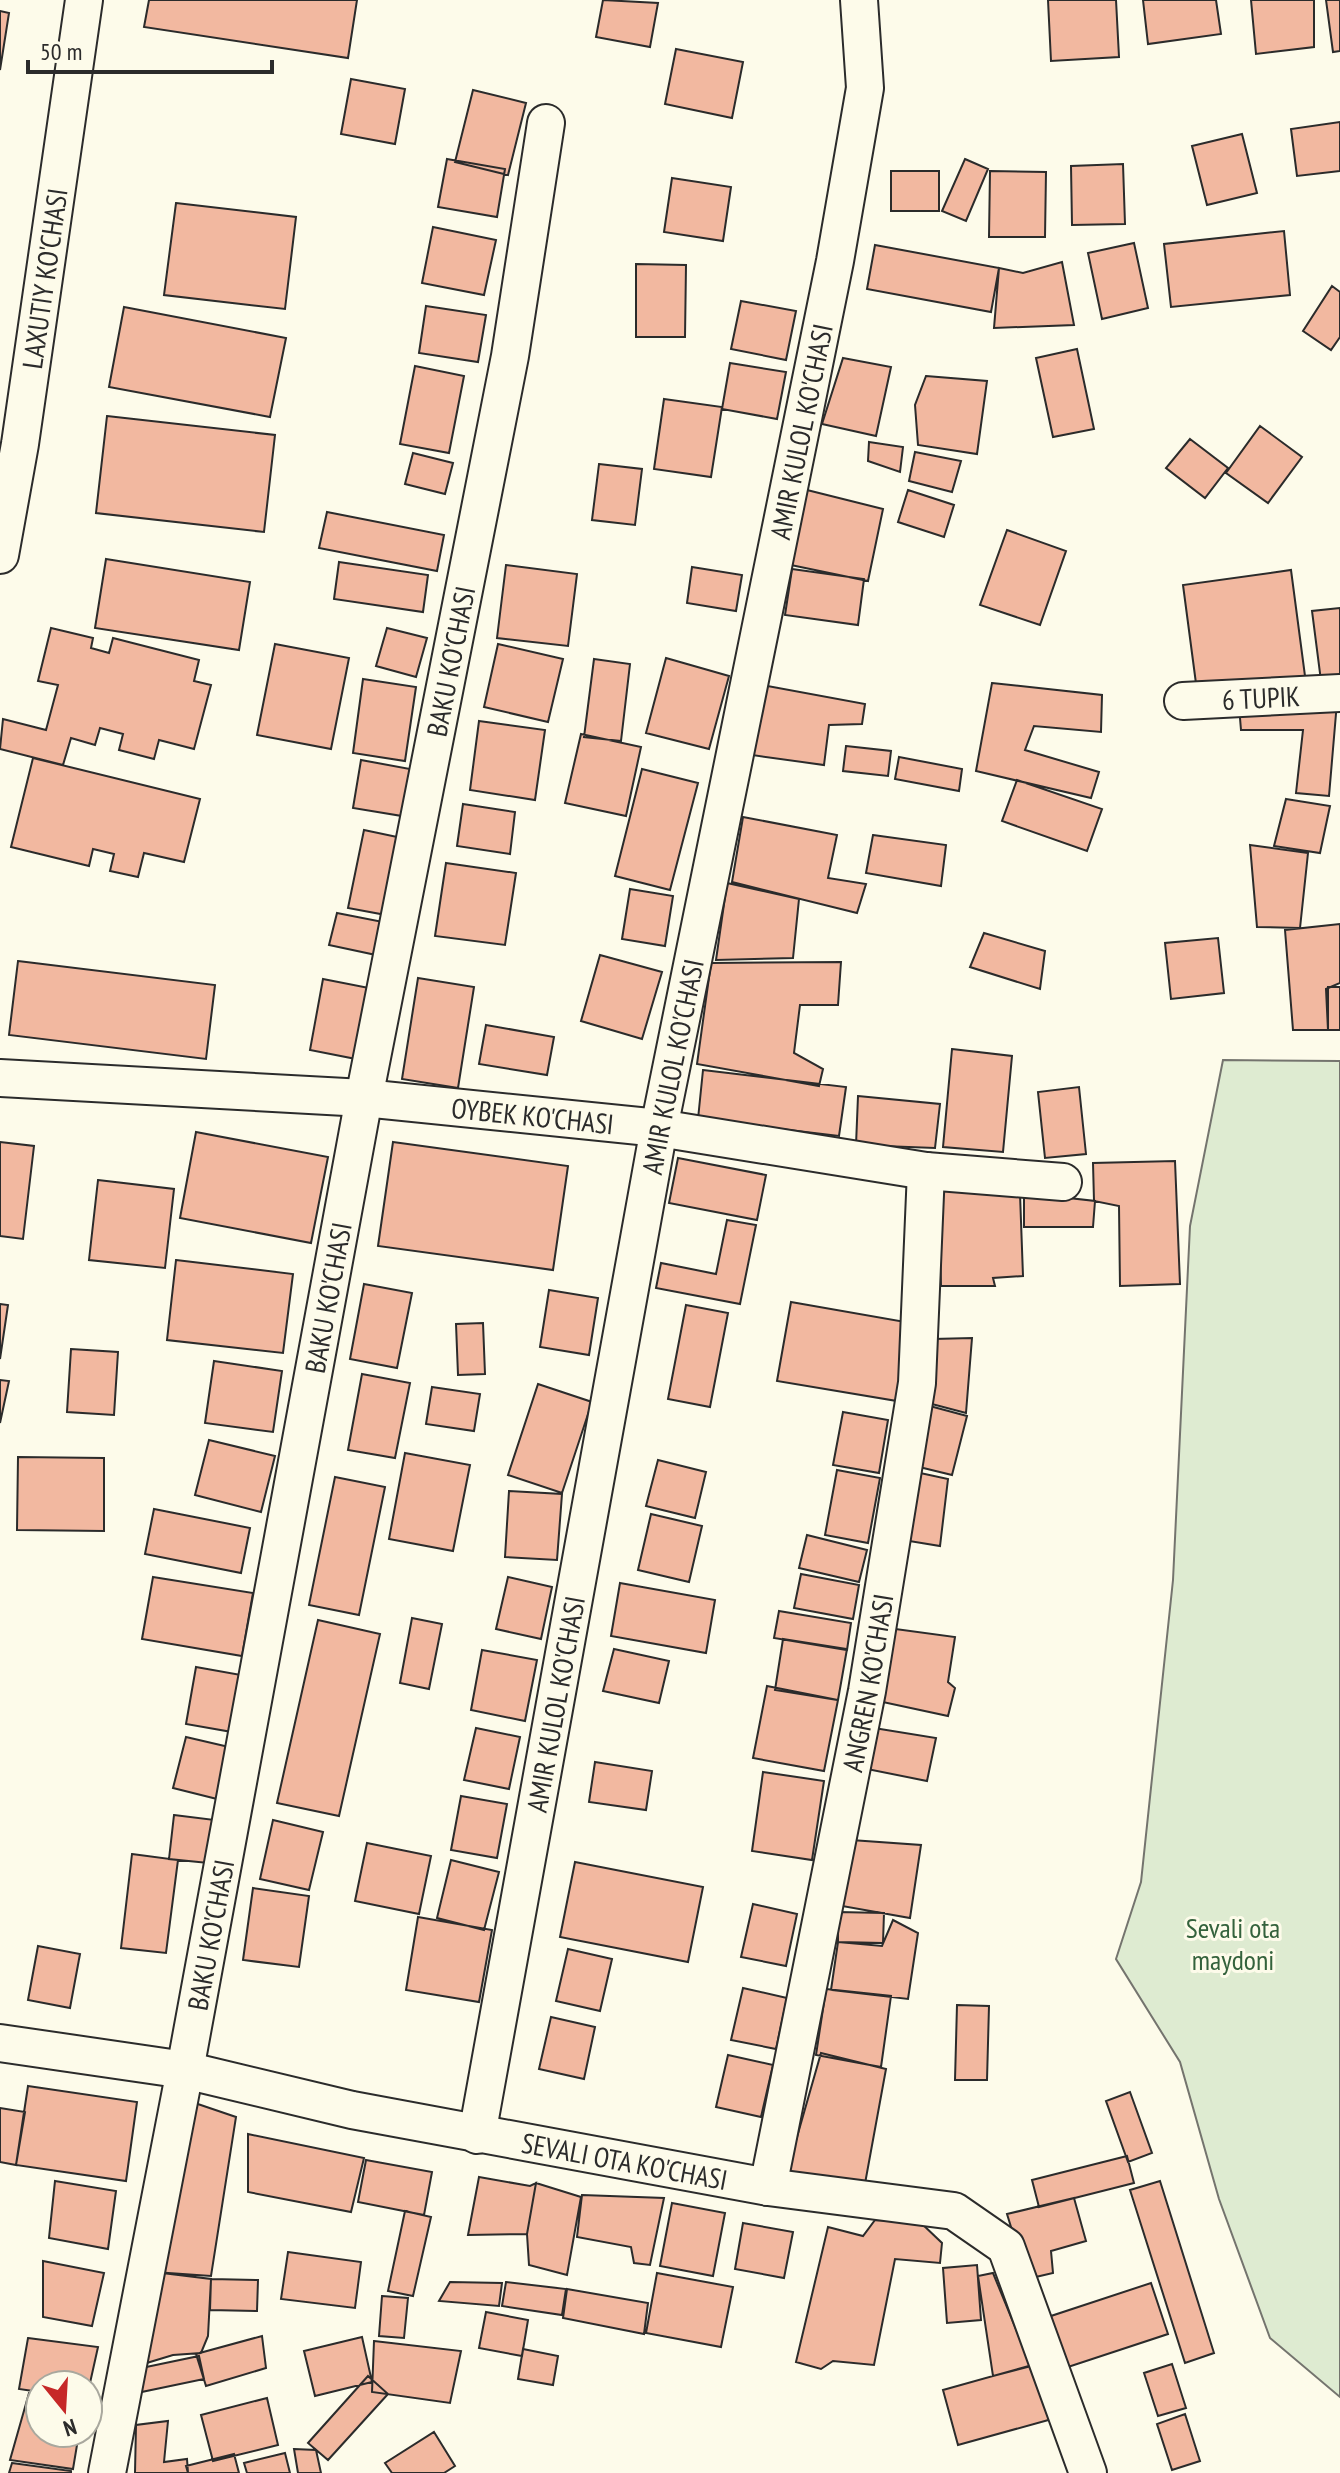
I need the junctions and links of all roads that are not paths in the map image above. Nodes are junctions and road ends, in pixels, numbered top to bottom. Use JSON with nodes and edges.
{"nodes":[{"id":1,"x":84,"y":0,"type":"edge"},
{"id":2,"x":859,"y":0,"type":"edge"},
{"id":3,"x":546,"y":123,"type":"dead end"},
{"id":4,"x":0,"y":555,"type":"edge"},
{"id":5,"x":1340,"y":693,"type":"edge"},
{"id":6,"x":1183,"y":701,"type":"dead end"},
{"id":7,"x":0,"y":1078,"type":"edge"},
{"id":8,"x":364,"y":1098,"type":"junction"},
{"id":9,"x":659,"y":1128,"type":"junction"},
{"id":10,"x":926,"y":1171,"type":"junction"},
{"id":11,"x":1063,"y":1182,"type":"dead end"},
{"id":12,"x":0,"y":2043,"type":"edge"},
{"id":13,"x":185,"y":2070,"type":"junction"},
{"id":14,"x":477,"y":2135,"type":"junction"},
{"id":15,"x":768,"y":2187,"type":"junction"},
{"id":16,"x":107,"y":2473,"type":"edge"},
{"id":17,"x":1088,"y":2473,"type":"edge"}],
"edges":[{"from":1,"to":4,"type":"street","name":"LAXUTIY KO'CHASI"},
{"from":2,"to":9,"type":"street","name":"AMIR KULOL KO'CHASI"},
{"from":3,"to":8,"type":"street","name":"BAKU KO'CHASI"},
{"from":5,"to":6,"type":"street","name":"6 TUPIK"},
{"from":7,"to":8,"type":"street","name":"OYBEK KO'CHASI"},
{"from":8,"to":9,"type":"street","name":"OYBEK KO'CHASI"},
{"from":8,"to":13,"type":"street","name":"BAKU KO'CHASI"},
{"from":9,"to":10,"type":"street","name":"OYBEK KO'CHASI"},
{"from":9,"to":14,"type":"street","name":"AMIR KULOL KO'CHASI"},
{"from":10,"to":11,"type":"street","name":"OYBEK KO'CHASI"},
{"from":10,"to":15,"type":"street","name":"ANGREN KO'CHASI"},
{"from":12,"to":13,"type":"street","name":"SEVALI OTA KO'CHASI"},
{"from":13,"to":14,"type":"street","name":"SEVALI OTA KO'CHASI"},
{"from":13,"to":16,"type":"street","name":"BAKU KO'CHASI"},
{"from":14,"to":15,"type":"street","name":"SEVALI OTA KO'CHASI"},
{"from":15,"to":17,"type":"street","name":"SEVALI OTA KO'CHASI"}]}
